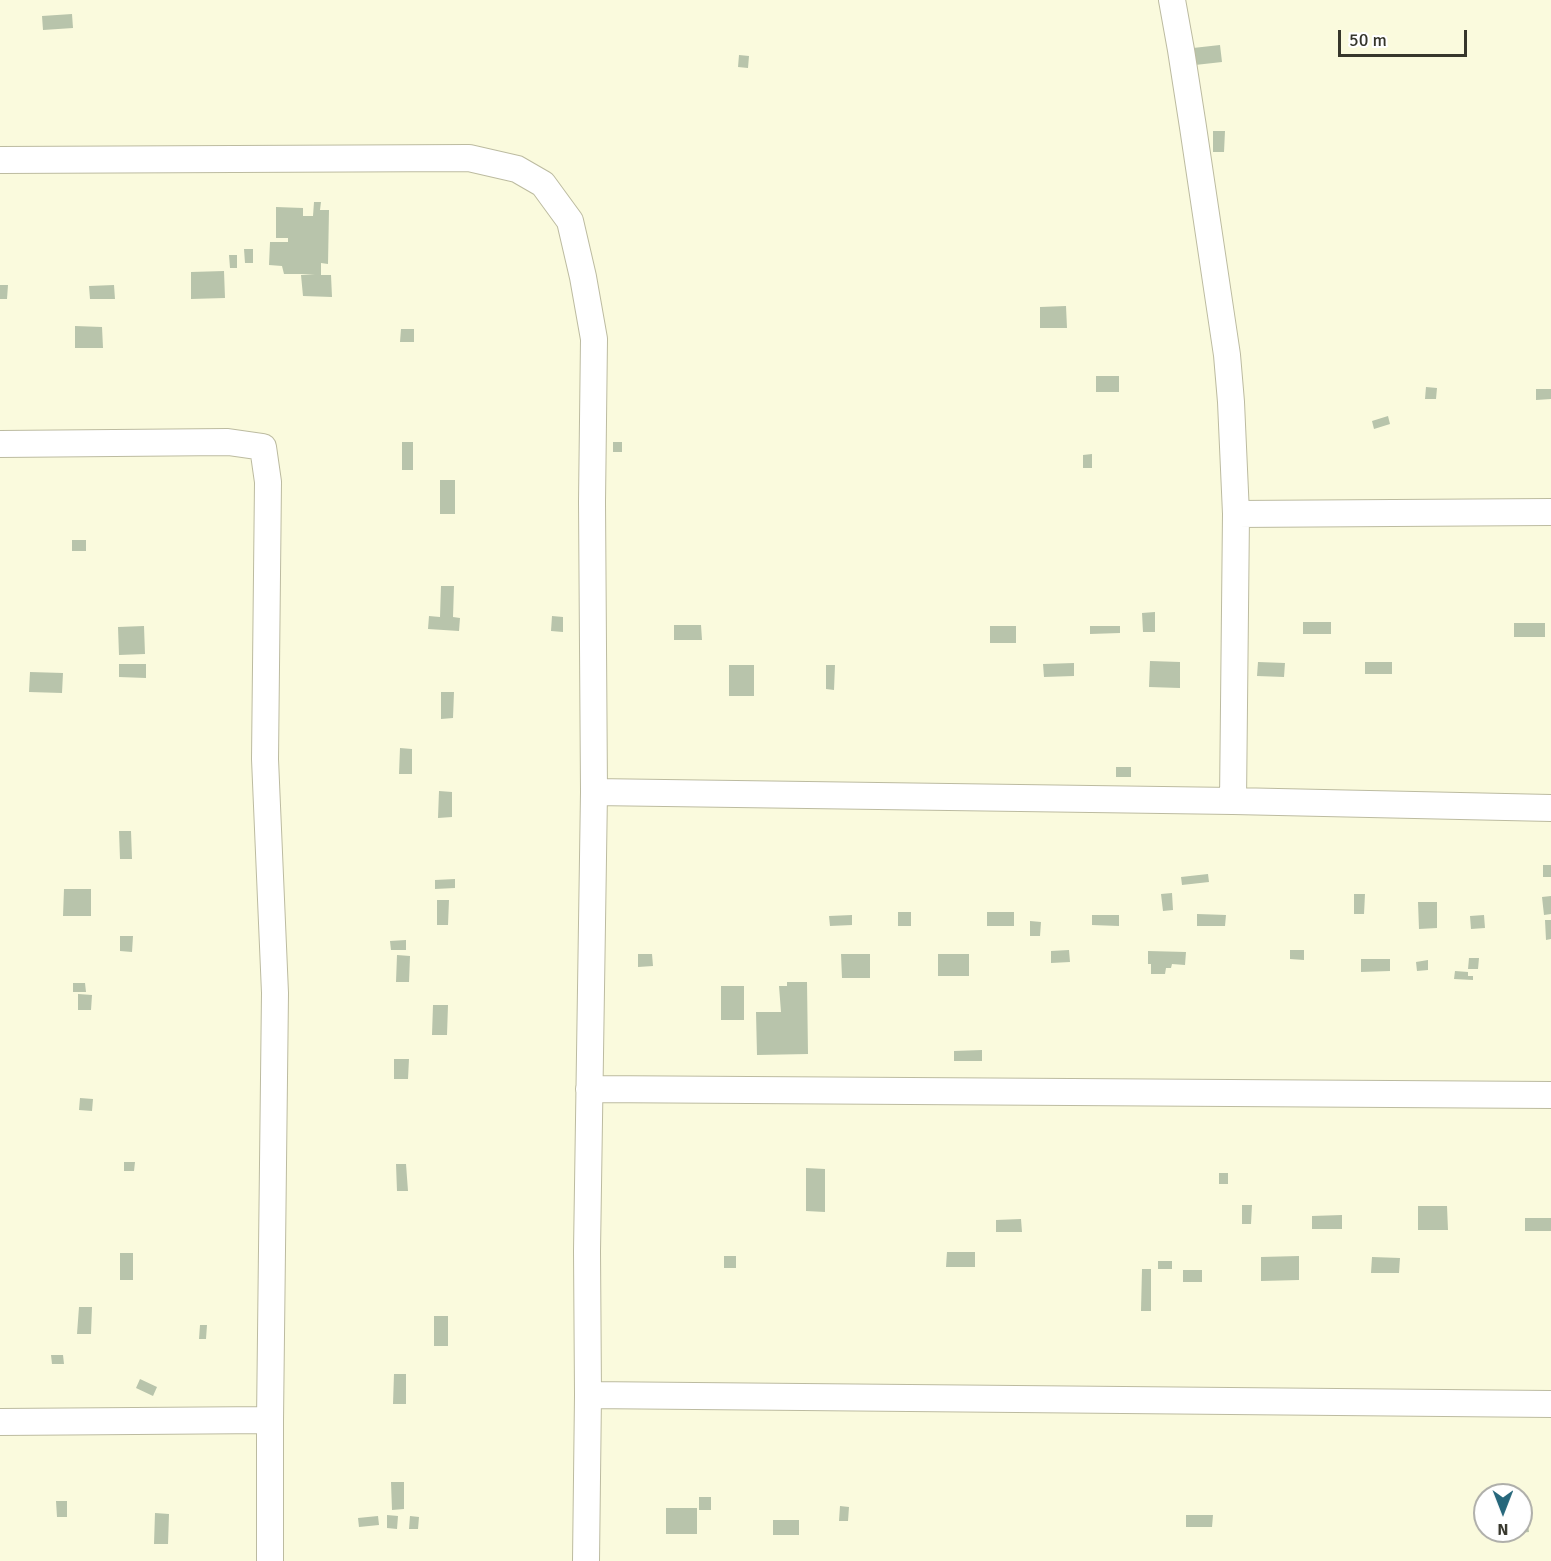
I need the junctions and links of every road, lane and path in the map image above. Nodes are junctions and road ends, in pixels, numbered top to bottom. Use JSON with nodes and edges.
{"nodes":[{"id":1,"x":1172,"y":0,"type":"edge"},
{"id":2,"x":0,"y":160,"type":"edge"},
{"id":3,"x":0,"y":444,"type":"edge"},
{"id":4,"x":1551,"y":512,"type":"edge"},
{"id":5,"x":1236,"y":514,"type":"junction"},
{"id":6,"x":594,"y":792,"type":"junction"},
{"id":7,"x":1233,"y":801,"type":"junction"},
{"id":8,"x":1551,"y":808,"type":"edge"},
{"id":9,"x":589,"y":1089,"type":"junction"},
{"id":10,"x":1551,"y":1095,"type":"edge"},
{"id":11,"x":588,"y":1395,"type":"junction"},
{"id":12,"x":1551,"y":1404,"type":"edge"},
{"id":13,"x":270,"y":1420,"type":"junction"},
{"id":14,"x":0,"y":1422,"type":"edge"},
{"id":15,"x":270,"y":1561,"type":"edge"},
{"id":16,"x":586,"y":1561,"type":"edge"}],
"edges":[{"from":1,"to":5,"type":"street"},
{"from":2,"to":6,"type":"street"},
{"from":3,"to":13,"type":"street"},
{"from":4,"to":5,"type":"street"},
{"from":5,"to":7,"type":"street"},
{"from":6,"to":7,"type":"street"},
{"from":6,"to":9,"type":"street"},
{"from":7,"to":8,"type":"street"},
{"from":9,"to":10,"type":"street"},
{"from":9,"to":11,"type":"street"},
{"from":11,"to":12,"type":"street"},
{"from":11,"to":16,"type":"street"},
{"from":13,"to":14,"type":"street"},
{"from":13,"to":15,"type":"street"}]}
